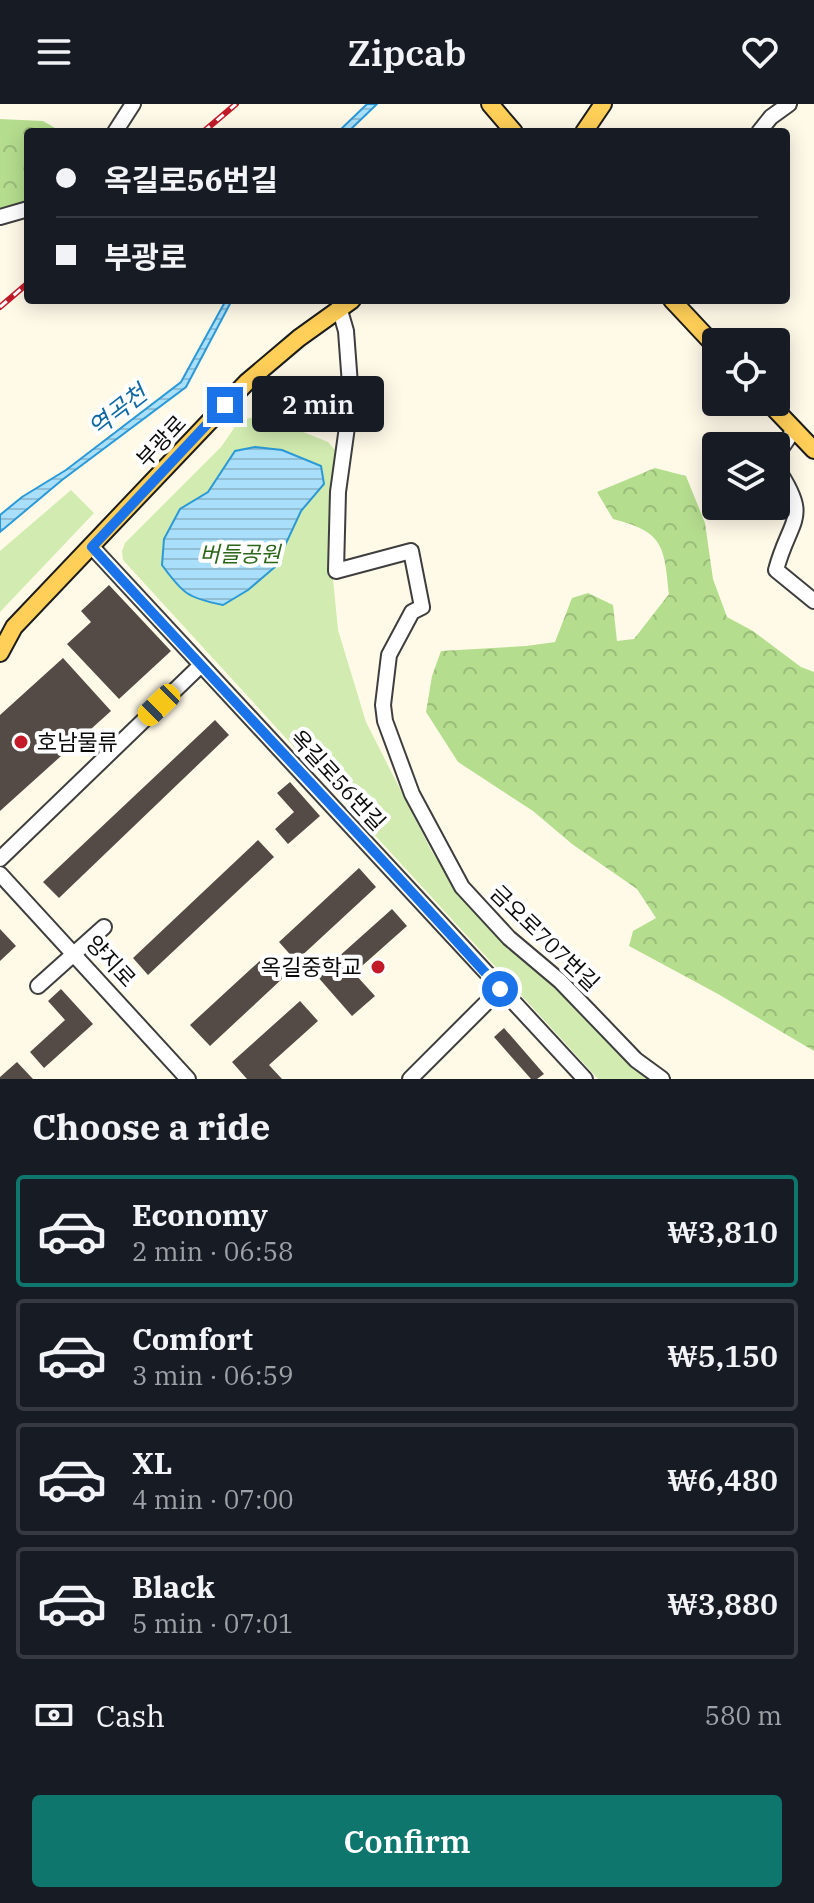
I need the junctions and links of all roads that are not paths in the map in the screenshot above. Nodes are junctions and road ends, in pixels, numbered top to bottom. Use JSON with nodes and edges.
{"nodes":[{"id":1,"x":133,"y":104,"type":"edge"},
{"id":2,"x":490,"y":104,"type":"edge"},
{"id":3,"x":603,"y":104,"type":"edge"},
{"id":4,"x":789,"y":104,"type":"edge"},
{"id":5,"x":118,"y":128,"type":"edge"},
{"id":6,"x":511,"y":128,"type":"edge"},
{"id":7,"x":587,"y":128,"type":"edge"},
{"id":8,"x":762,"y":128,"type":"edge"},
{"id":9,"x":24,"y":210,"type":"edge"},
{"id":10,"x":0,"y":217,"type":"edge"},
{"id":11,"x":346,"y":304,"type":"edge"},
{"id":12,"x":676,"y":304,"type":"edge"},
{"id":13,"x":702,"y":332,"type":"edge"},
{"id":14,"x":781,"y":416,"type":"edge"},
{"id":15,"x":794,"y":430,"type":"junction"},
{"id":16,"x":790,"y":436,"type":"edge"},
{"id":17,"x":814,"y":450,"type":"edge"},
{"id":18,"x":790,"y":488,"type":"edge"},
{"id":19,"x":92,"y":547,"type":"junction"},
{"id":20,"x":814,"y":601,"type":"edge"},
{"id":21,"x":7,"y":631,"type":"edge"},
{"id":22,"x":0,"y":653,"type":"edge"},
{"id":23,"x":200,"y":666,"type":"junction"},
{"id":24,"x":0,"y":859,"type":"edge"},
{"id":25,"x":0,"y":874,"type":"edge"},
{"id":26,"x":104,"y":927,"type":"dead end"},
{"id":27,"x":73,"y":953,"type":"junction"},
{"id":28,"x":38,"y":986,"type":"dead end"},
{"id":29,"x":500,"y":989,"type":"junction"},
{"id":30,"x":188,"y":1079,"type":"edge"},
{"id":31,"x":410,"y":1079,"type":"edge"},
{"id":32,"x":585,"y":1079,"type":"edge"},
{"id":33,"x":662,"y":1079,"type":"edge"}],
"edges":[{"from":1,"to":5,"type":"street"},
{"from":2,"to":6,"type":"main road"},
{"from":3,"to":7,"type":"main road"},
{"from":4,"to":8,"type":"street"},
{"from":9,"to":10,"type":"street"},
{"from":11,"to":19,"type":"main road","name":"부광로"},
{"from":11,"to":33,"type":"street","name":"금오로707번길"},
{"from":12,"to":13,"type":"main road"},
{"from":14,"to":15,"type":"main road"},
{"from":15,"to":16,"type":"street"},
{"from":15,"to":17,"type":"main road"},
{"from":18,"to":20,"type":"street"},
{"from":19,"to":21,"type":"main road","name":"부광로"},
{"from":19,"to":23,"type":"street","name":"옥길로56번길"},
{"from":21,"to":22,"type":"main road","name":"부광로"},
{"from":23,"to":24,"type":"street"},
{"from":23,"to":29,"type":"street","name":"옥길로56번길"},
{"from":25,"to":27,"type":"street","name":"양지로"},
{"from":26,"to":27,"type":"street"},
{"from":27,"to":28,"type":"street"},
{"from":27,"to":30,"type":"street","name":"양지로"},
{"from":29,"to":31,"type":"street"},
{"from":29,"to":32,"type":"street","name":"옥길로56번길"}]}
